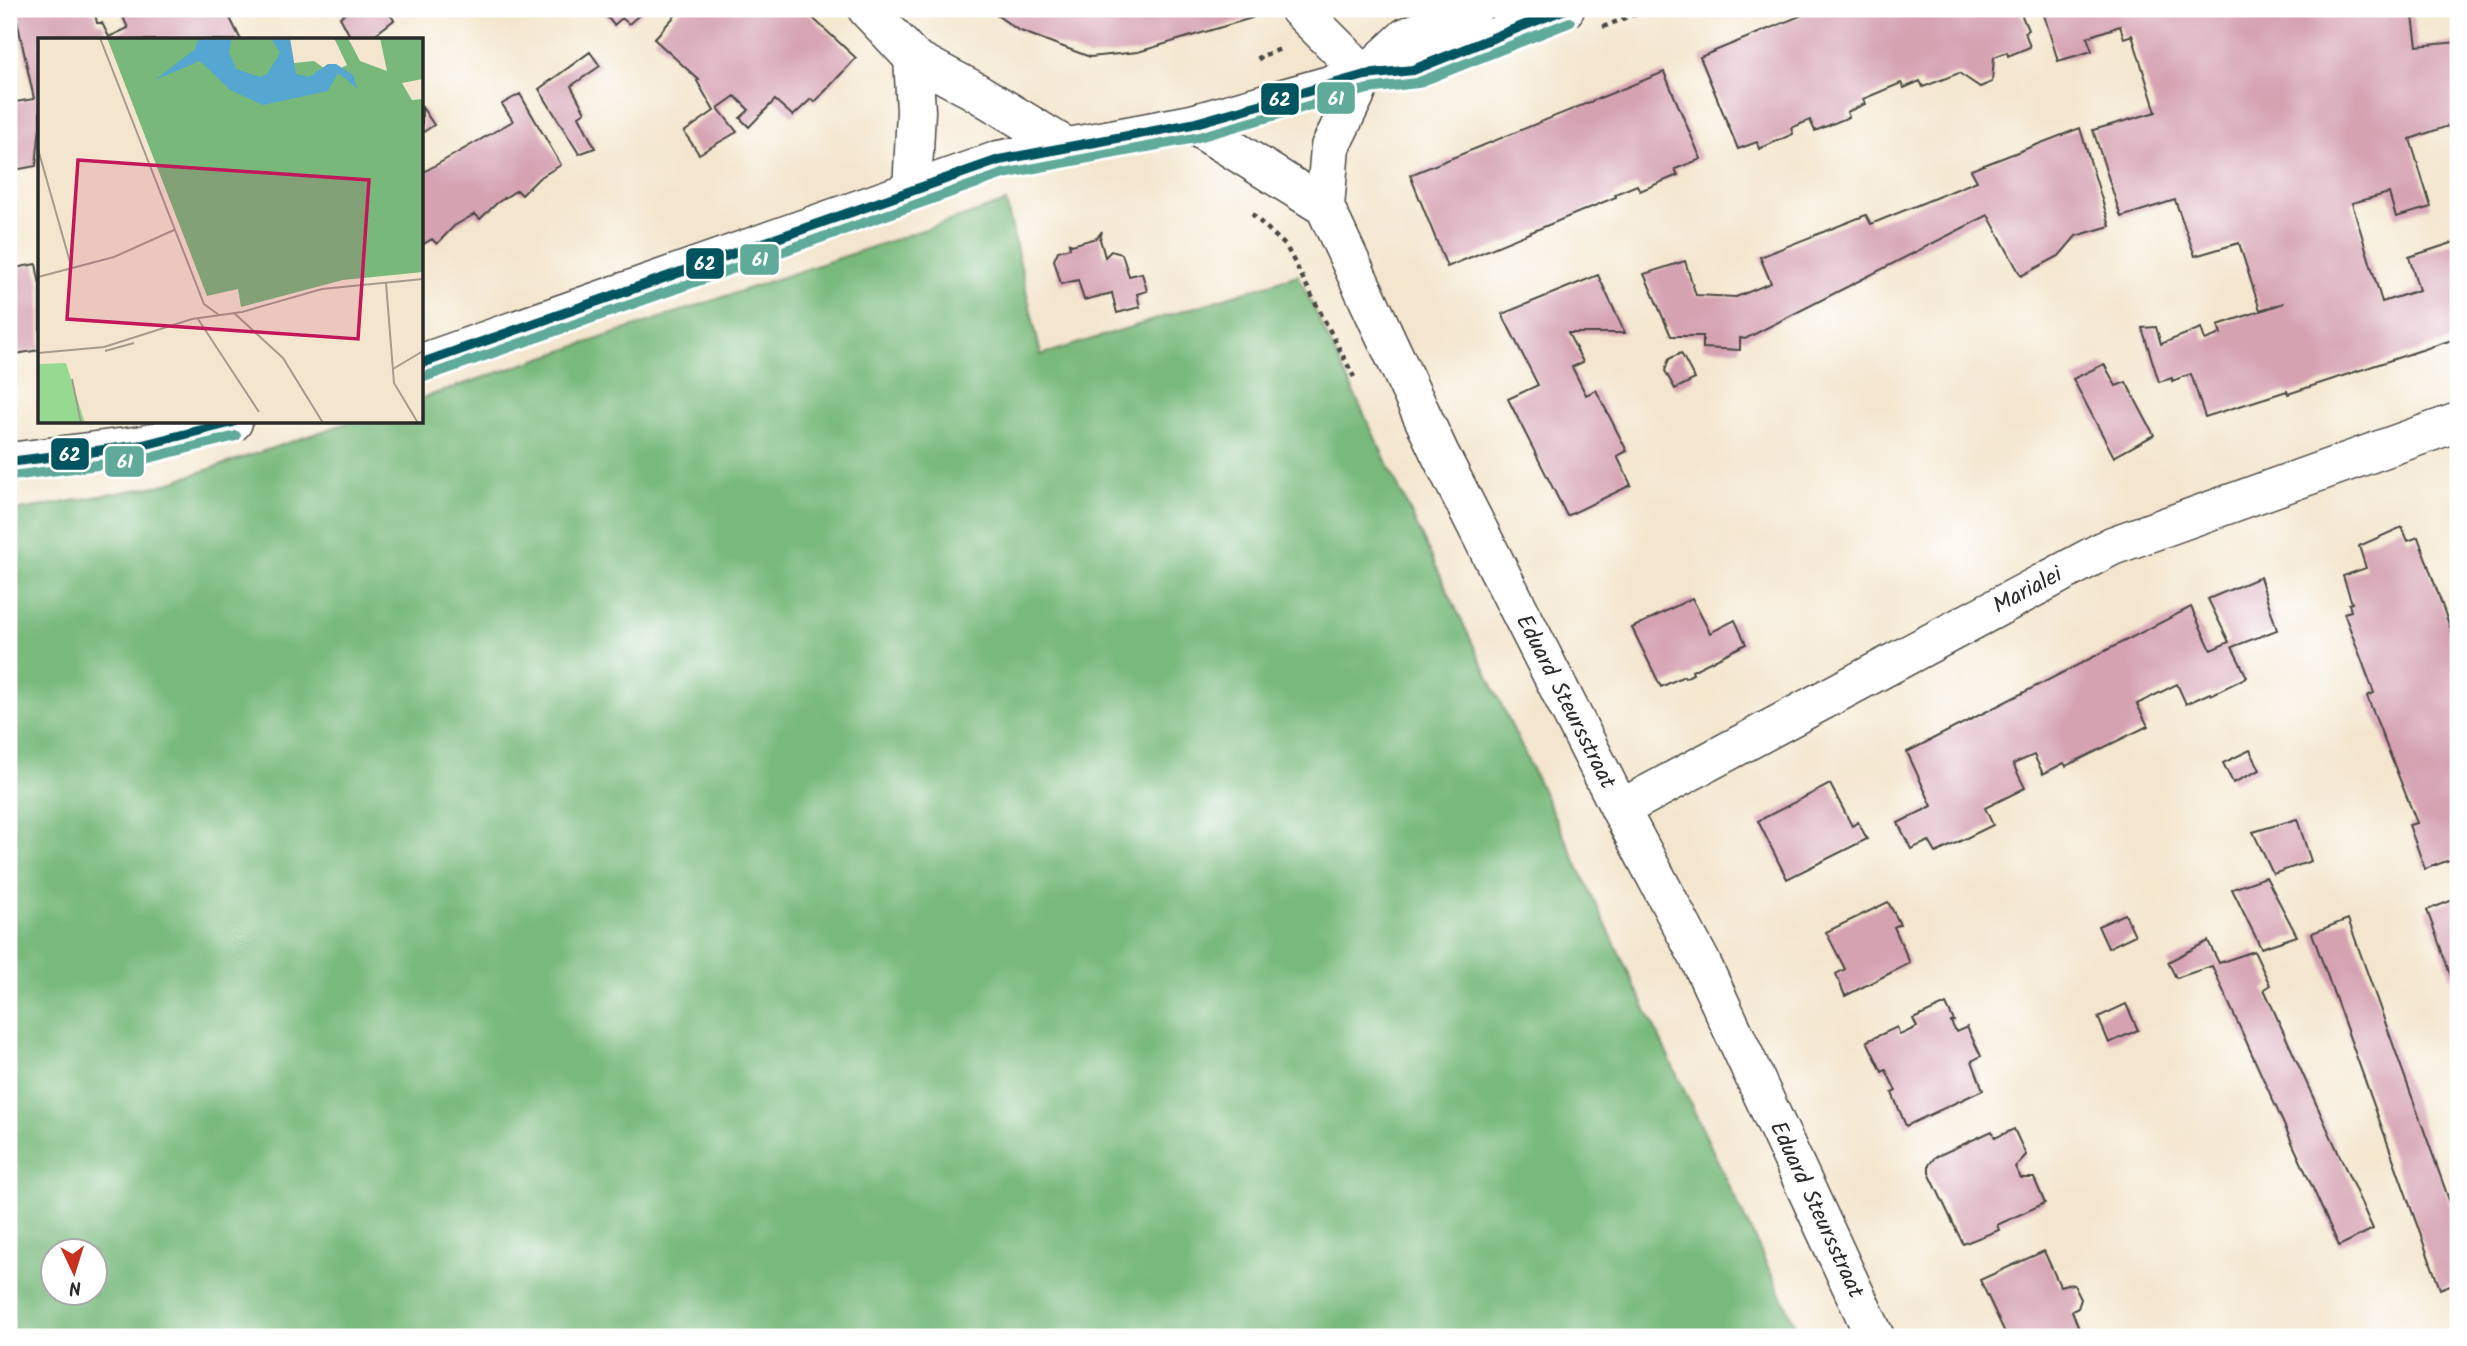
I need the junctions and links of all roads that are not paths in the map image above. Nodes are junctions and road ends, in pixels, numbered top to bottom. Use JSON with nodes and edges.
{"nodes":[{"id":1,"x":867,"y":9,"type":"edge"},
{"id":2,"x":1299,"y":9,"type":"edge"},
{"id":3,"x":1473,"y":9,"type":"edge"},
{"id":4,"x":1565,"y":9,"type":"edge"},
{"id":5,"x":913,"y":58,"type":"junction"},
{"id":6,"x":1365,"y":75,"type":"junction"},
{"id":7,"x":1192,"y":124,"type":"junction"},
{"id":8,"x":1065,"y":146,"type":"junction"},
{"id":9,"x":912,"y":191,"type":"junction"},
{"id":10,"x":1325,"y":207,"type":"junction"},
{"id":11,"x":424,"y":362,"type":"edge"},
{"id":12,"x":225,"y":424,"type":"edge"},
{"id":13,"x":2456,"y":428,"type":"edge"},
{"id":14,"x":9,"y":462,"type":"edge"},
{"id":15,"x":1620,"y":809,"type":"junction"},
{"id":16,"x":1875,"y":1337,"type":"edge"}],
"edges":[{"from":1,"to":5,"type":"street"},
{"from":2,"to":6,"type":"street"},
{"from":3,"to":6,"type":"street"},
{"from":4,"to":6,"type":"street"},
{"from":5,"to":8,"type":"street"},
{"from":5,"to":9,"type":"street"},
{"from":6,"to":7,"type":"street"},
{"from":6,"to":10,"type":"street"},
{"from":7,"to":8,"type":"street"},
{"from":7,"to":10,"type":"street"},
{"from":8,"to":9,"type":"street"},
{"from":9,"to":11,"type":"street"},
{"from":10,"to":15,"type":"street","name":"Eduard Steursstraat"},
{"from":12,"to":14,"type":"street"},
{"from":13,"to":15,"type":"street","name":"Marialei"},
{"from":15,"to":16,"type":"street","name":"Eduard Steursstraat"}]}
